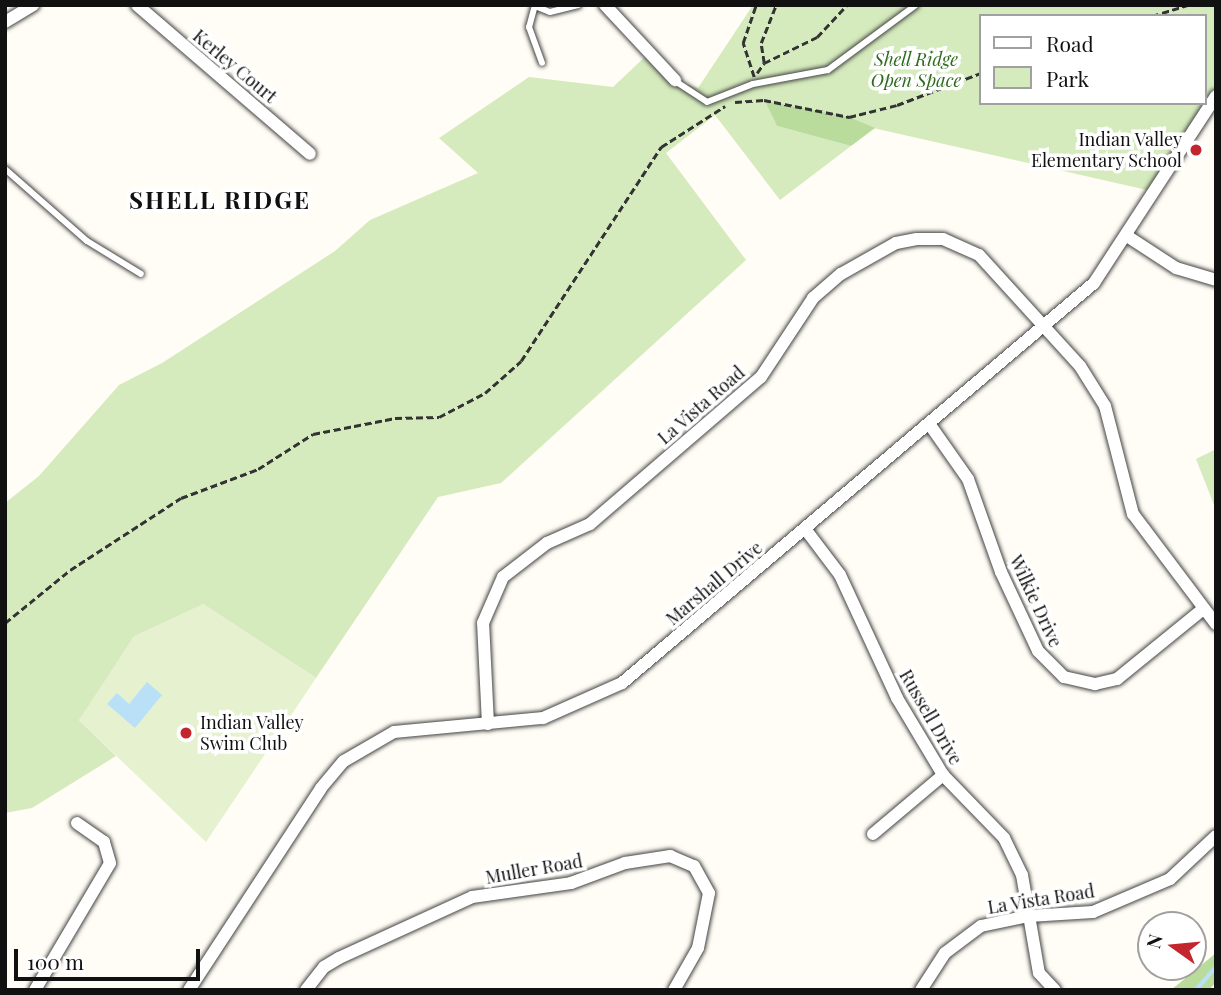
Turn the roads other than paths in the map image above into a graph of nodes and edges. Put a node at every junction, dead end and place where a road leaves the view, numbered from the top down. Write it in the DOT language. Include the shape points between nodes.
graph roads {
  1 [pos="33,5"];
  2 [pos="137,5"];
  3 [pos="579,5"];
  4 [pos="605,5"];
  5 [pos="916,5"];
  6 [pos="535,6"];
  7 [pos="5,22"];
  8 [pos="542,63"];
  9 [pos="675,80"];
  10 [pos="1216,96"];
  11 [pos="310,154"];
  12 [pos="5,169"];
  13 [pos="1127,236"];
  14 [pos="141,274"];
  15 [pos="1216,280"];
  16 [pos="1046,326"];
  17 [pos="930,425"];
  18 [pos="806,530"];
  19 [pos="1203,609"];
  20 [pos="1216,624"];
  21 [pos="488,724"];
  22 [pos="943,775"];
  23 [pos="77,822"];
  24 [pos="873,834"];
  25 [pos="1216,836"];
  26 [pos="1029,916"];
  27 [pos="36,990"];
  28 [pos="189,990"];
  29 [pos="306,990"];
  30 [pos="674,990"];
  31 [pos="920,990"];
  32 [pos="1055,990"];
  1 -- 7 [label="street"];
  2 -- 11 [label="street, Kerley Court"];
  3 -- 6 [label="lane" via="550,12"];
  4 -- 9 [label="street"];
  5 -- 9 [label="lane" via="828,70 754,81 707,102"];
  6 -- 8 [label="lane" via="529,27"];
  10 -- 13 [label="street, Marshall Drive"];
  12 -- 14 [label="lane" via="87,241"];
  13 -- 15 [label="street" via="1176,268"];
  13 -- 16 [label="street, Marshall Drive" via="1094,283"];
  16 -- 17 [label="street, Marshall Drive"];
  16 -- 19 [label="street, La Vista Road" via="1080,366 1105,406 1133,514"];
  16 -- 21 [label="street, La Vista Road" via="979,255 943,239 896,243 841,274 813,298 761,377 590,524 547,544 503,577 483,623"];
  17 -- 18 [label="street, Marshall Drive"];
  17 -- 19 [label="street, Wilkie Drive" via="968,480 1001,572 1038,651 1064,677 1095,684 1118,679"];
  18 -- 21 [label="street, Marshall Drive" via="622,683 543,718"];
  18 -- 22 [label="street, Russell Drive" via="840,575 897,698"];
  19 -- 20 [label="street, La Vista Road"];
  21 -- 28 [label="street, Marshall Drive" via="410,727 380,738 344,761 321,788"];
  22 -- 24 [label="street"];
  22 -- 26 [label="street, Russell Drive" via="1004,838 1022,874"];
  23 -- 27 [label="street" via="104,842 110,863"];
  25 -- 26 [label="street, La Vista Road" via="1170,879 1093,912"];
  26 -- 31 [label="street, La Vista Road" via="981,926 945,953"];
  26 -- 32 [label="street, Russell Drive" via="1039,973"];
  29 -- 30 [label="street, Muller Road" via="324,967 340,958 472,897 571,883 625,863 670,856 694,866 709,893 698,948"];
}
